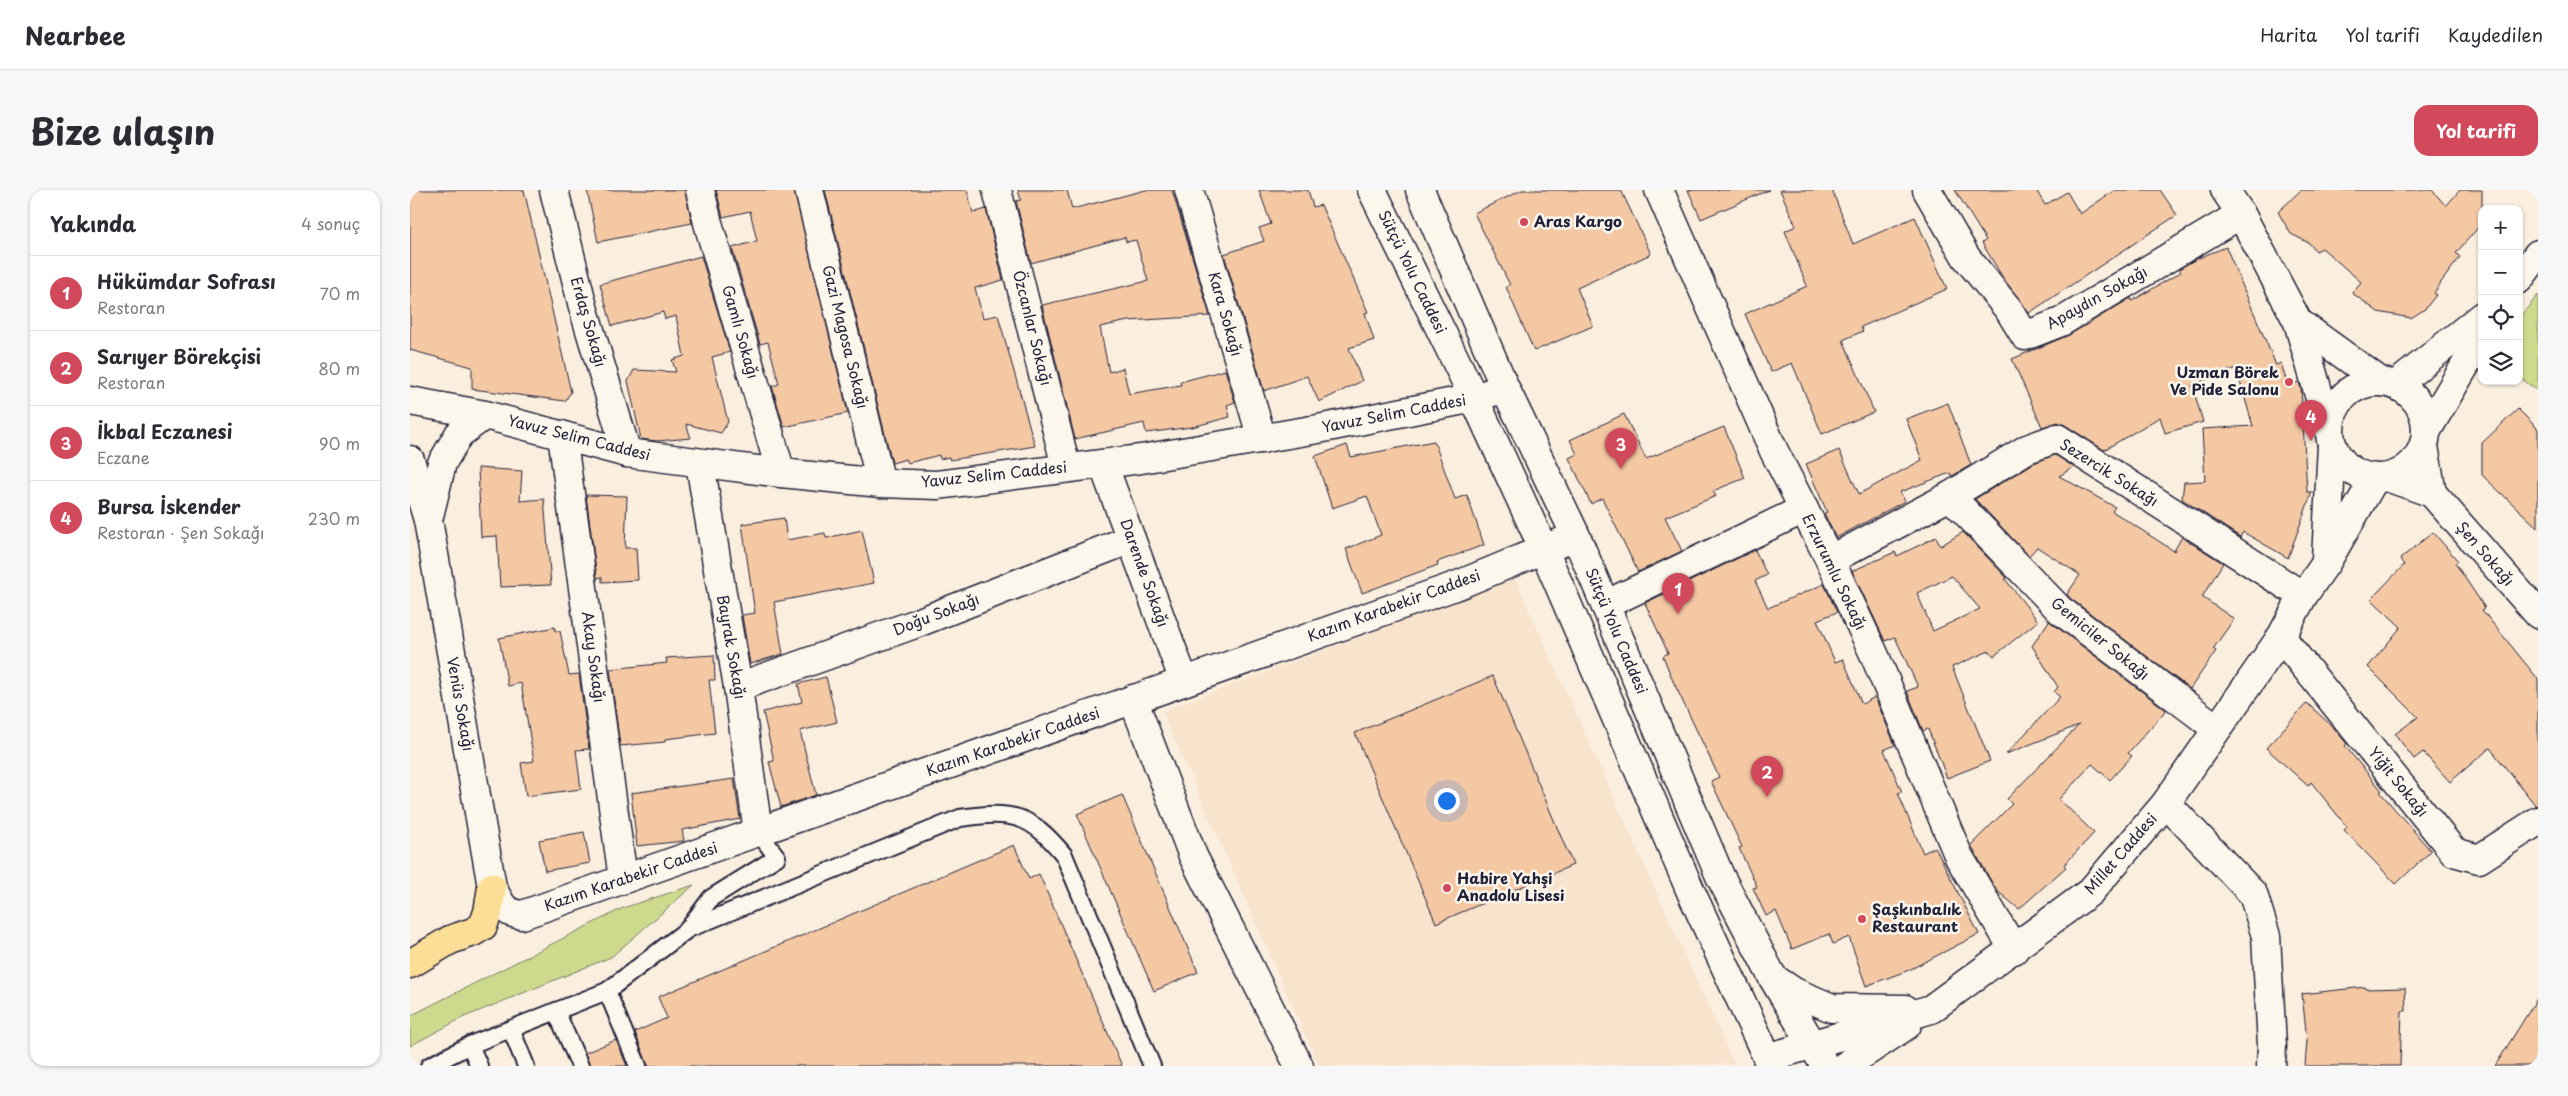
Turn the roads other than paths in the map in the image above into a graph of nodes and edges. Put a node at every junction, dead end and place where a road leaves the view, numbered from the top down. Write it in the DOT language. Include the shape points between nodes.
graph roads {
  1 [pos="554,190"];
  2 [pos="700,190"];
  3 [pos="809,190"];
  4 [pos="997,190"];
  5 [pos="1189,190"];
  6 [pos="1372,190"];
  7 [pos="1420,190"];
  8 [pos="1659,190"];
  9 [pos="1927,190"];
  10 [pos="2225,190"];
  11 [pos="2241,214"];
  12 [pos="2538,254"];
  13 [pos="2523,274"];
  14 [pos="2478,319"];
  15 [pos="2298,322"];
  16 [pos="2480,340"];
  17 [pos="2388,383"];
  18 [pos="1505,388"];
  19 [pos="1474,398"];
  20 [pos="410,401"];
  21 [pos="485,415"];
  22 [pos="562,435"];
  23 [pos="2330,437"];
  24 [pos="2426,438"];
  25 [pos="1262,439"];
  26 [pos="627,453"];
  27 [pos="410,460"];
  28 [pos="700,464"];
  29 [pos="1104,464"];
  30 [pos="1066,467"];
  31 [pos="781,473"];
  32 [pos="2383,478"];
  33 [pos="881,483"];
  34 [pos="2432,493"];
  35 [pos="1950,496"];
  36 [pos="1804,510"];
  37 [pos="428,520"];
  38 [pos="1576,536"];
  39 [pos="1131,539"];
  40 [pos="1544,550"];
  41 [pos="1830,560"];
  42 [pos="2326,563"];
  43 [pos="2302,596"];
  44 [pos="1605,605"];
  45 [pos="2538,614"];
  46 [pos="2281,637"];
  47 [pos="1184,681"];
  48 [pos="738,687"];
  49 [pos="1133,699"];
  50 [pos="2216,728"];
  51 [pos="2166,803"];
  52 [pos="2538,821"];
  53 [pos="758,832"];
  54 [pos="623,879"];
  55 [pos="492,887"];
  56 [pos="688,929"];
  57 [pos="2014,950"];
  58 [pos="410,964"];
  59 [pos="1773,978"];
  60 [pos="606,992"];
  61 [pos="1931,1009"];
  62 [pos="556,1011"];
  63 [pos="511,1029"];
  64 [pos="470,1045"];
  65 [pos="1819,1055"];
  66 [pos="1764,1063"];
  67 [pos="429,1066"];
  68 [pos="479,1066"];
  69 [pos="526,1066"];
  70 [pos="580,1066"];
  71 [pos="638,1066"];
  72 [pos="1152,1066"];
  73 [pos="1299,1066"];
  74 [pos="1845,1066"];
  75 [pos="2271,1066"];
  1 -- 26 [label="street, Erdaş Sokağı" via="583,306"];
  2 -- 31 [label="street, Gamlı Sokağı"];
  3 -- 33 [label="street, Gazi Magosa Sokağı"];
  4 -- 30 [label="street, Özcanlar Sokağı"];
  5 -- 25 [label="street, Kara Sokağı"];
  6 -- 19 [label="street, Sütçü Yolu Caddesi"];
  7 -- 18 [label="street, Sütçü Yolu Caddesi"];
  8 -- 36 [label="street, Erzurumlu Sokağı" via="1774,451"];
  9 -- 11 [label="street, Apaydın Sokağı" via="1966,257 2026,336 2061,322"];
  10 -- 11 [label="street"];
  11 -- 15 [label="street"];
  12 -- 13 [label="street"];
  14 -- 17 [label="street"];
  15 -- 17 [label="street"];
  15 -- 23 [label="street"];
  16 -- 24 [label="street"];
  17 -- 23 [label="street" via="2366,384 2339,400 2332,414"];
  17 -- 24 [label="street" via="2408,392 2418,402 2425,415"];
  18 -- 19 [label="street, Yavuz Selim Caddesi"];
  18 -- 38 [label="street, Sütçü Yolu Caddesi"];
  19 -- 25 [label="street, Yavuz Selim Caddesi"];
  19 -- 40 [label="street, Sütçü Yolu Caddesi"];
  20 -- 21 [label="street, Yavuz Selim Caddesi"];
  21 -- 22 [label="street, Yavuz Selim Caddesi"];
  21 -- 37 [label="street" via="459,434 442,463"];
  22 -- 26 [label="street, Yavuz Selim Caddesi"];
  22 -- 54 [label="street, Akay Sokağı"];
  23 -- 32 [label="street" via="2338,458 2348,469 2361,476"];
  23 -- 42 [label="street"];
  24 -- 32 [label="street" via="2411,465"];
  24 -- 34 [label="street"];
  25 -- 29 [label="street, Yavuz Selim Caddesi"];
  26 -- 28 [label="street, Yavuz Selim Caddesi"];
  27 -- 37 [label="street"];
  28 -- 31 [label="street, Yavuz Selim Caddesi"];
  28 -- 48 [label="street, Bayrak Sokağı"];
  29 -- 30 [label="street, Yavuz Selim Caddesi"];
  29 -- 39 [label="street, Darende Sokağı"];
  30 -- 33 [label="street, Yavuz Selim Caddesi" via="936,484"];
  31 -- 33 [label="street, Yavuz Selim Caddesi"];
  32 -- 34 [label="street, Şen Sokağı"];
  32 -- 42 [label="street, Millet Caddesi"];
  34 -- 45 [label="street, Şen Sokağı"];
  35 -- 41 [label="street, Sezercik Sokağı"];
  35 -- 43 [label="street, Sezercik Sokağı" via="2027,449 2057,438"];
  35 -- 50 [label="street, Gemiciler Sokağı" via="2060,610"];
  36 -- 41 [label="street, Erzurumlu Sokağı"];
  36 -- 44 [label="street"];
  37 -- 55 [label="street, Venüs Sokağı"];
  38 -- 40 [label="street, Kazım Karabekir Caddesi"];
  38 -- 44 [label="street, Sütçü Yolu Caddesi"];
  39 -- 47 [label="street, Darende Sokağı"];
  39 -- 48 [label="street, Doğu Sokağı" via="912,625"];
  40 -- 47 [label="street, Kazım Karabekir Caddesi" via="1458,584"];
  40 -- 66 [label="street, Sütçü Yolu Caddesi"];
  41 -- 57 [label="street, Erzurumlu Sokağı" via="1874,654 1959,857"];
  42 -- 43 [label="street, Millet Caddesi"];
  43 -- 46 [label="street, Millet Caddesi"];
  44 -- 59 [label="street, Sütçü Yolu Caddesi" via="1720,876"];
  46 -- 50 [label="street, Millet Caddesi"];
  46 -- 52 [label="street, Yiğit Sokağı" via="2454,852 2479,859"];
  47 -- 49 [label="street, Kazım Karabekir Caddesi"];
  48 -- 53 [label="street, Bayrak Sokağı"];
  49 -- 53 [label="street, Kazım Karabekir Caddesi"];
  49 -- 73 [label="street" via="1193,856"];
  50 -- 51 [label="street, Millet Caddesi"];
  51 -- 57 [label="street, Millet Caddesi" via="2090,892"];
  51 -- 75 [label="street" via="2253,894 2266,936"];
  53 -- 54 [label="street, Kazım Karabekir Caddesi"];
  53 -- 56 [label="lane" via="777,857 711,898"];
  54 -- 55 [label="street, Kazım Karabekir Caddesi" via="522,915 511,914 502,908"];
  55 -- 58 [label="highway" via="483,926 450,940"];
  56 -- 60 [label="lane"];
  56 -- 72 [label="lane" via="960,818 992,813 1026,820 1049,837 1064,854"];
  57 -- 61 [label="street, Millet Caddesi"];
  59 -- 61 [label="street" via="1794,992 1832,1008"];
  59 -- 65 [label="street, Sütçü Yolu Caddesi"];
  60 -- 62 [label="lane"];
  60 -- 71 [label="lane"];
  61 -- 65 [label="street, Millet Caddesi"];
  61 -- 74 [label="street"];
  62 -- 63 [label="lane"];
  62 -- 70 [label="lane"];
  63 -- 64 [label="lane"];
  63 -- 69 [label="lane"];
  64 -- 67 [label="lane"];
  64 -- 68 [label="lane"];
  65 -- 66 [label="street, Millet Caddesi"];
}
